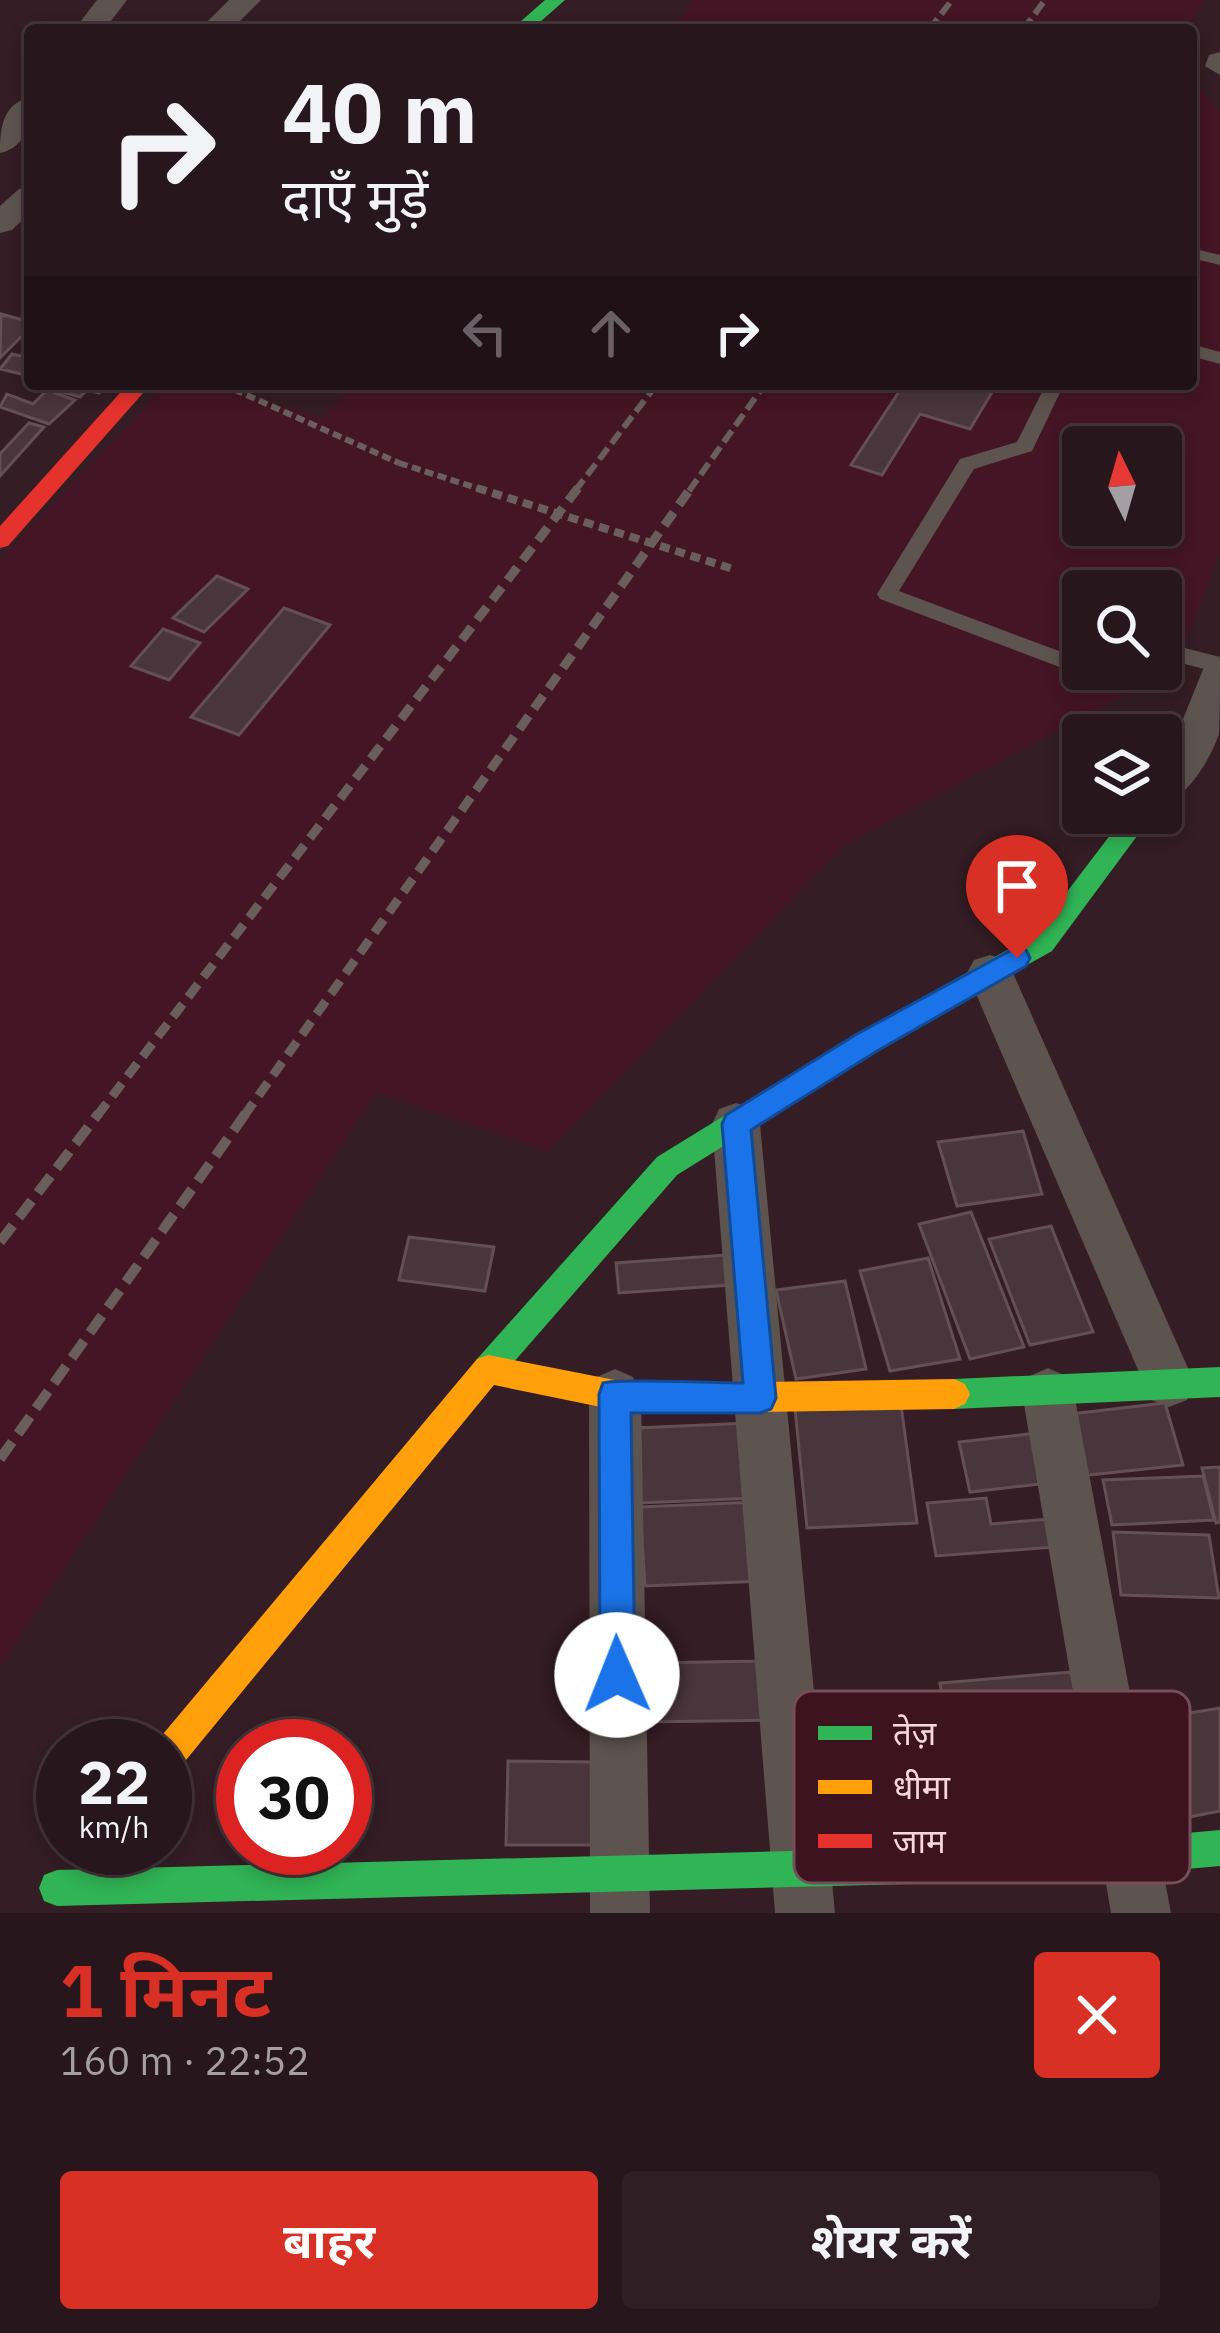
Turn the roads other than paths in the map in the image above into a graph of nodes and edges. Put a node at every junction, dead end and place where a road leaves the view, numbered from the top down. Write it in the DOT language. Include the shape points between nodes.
graph roads {
  1 [pos="112,0"];
  2 [pos="246,0"];
  3 [pos="556,0"];
  4 [pos="93,24"];
  5 [pos="220,24"];
  6 [pos="527,24"];
  7 [pos="24,114"];
  8 [pos="0,144"];
  9 [pos="24,201"];
  10 [pos="0,223"];
  11 [pos="135,390"];
  12 [pos="1052,390"];
  13 [pos="0,540"];
  14 [pos="1182,656"];
  15 [pos="1062,659"];
  16 [pos="1220,668"];
  17 [pos="1182,765"];
  18 [pos="1125,834"];
  19 [pos="990,973"];
  20 [pos="736,1124"];
  21 [pos="488,1369"];
  22 [pos="1220,1382"];
  23 [pos="1169,1383"];
  24 [pos="1048,1393"];
  25 [pos="615,1394"];
  26 [pos="760,1398"];
  27 [pos="1101,1691"];
  28 [pos="192,1726"];
  29 [pos="794,1789"];
  30 [pos="1220,1848"];
  31 [pos="1190,1861"];
  32 [pos="61,1883"];
  33 [pos="1136,1884"];
  34 [pos="803,1892"];
  35 [pos="620,1894"];
  1 -- 4 [label="street"];
  2 -- 5 [label="street"];
  3 -- 6 [label="street"];
  7 -- 8 [label="street"];
  9 -- 10 [label="street"];
  11 -- 13 [label="street"];
  12 -- 15 [label="lane" via="1025,446 967,464 887,594"];
  14 -- 16 [label="lane"];
  16 -- 17 [label="street"];
  18 -- 19 [label="street" via="1043,944"];
  19 -- 20 [label="street"];
  19 -- 23 [label="street"];
  20 -- 21 [label="street" via="668,1166"];
  20 -- 26 [label="street"];
  21 -- 25 [label="street"];
  21 -- 28 [label="street"];
  22 -- 23 [label="street"];
  23 -- 24 [label="street"];
  24 -- 26 [label="street"];
  24 -- 27 [label="street"];
  25 -- 26 [label="street"];
  25 -- 35 [label="street"];
  26 -- 29 [label="street"];
  30 -- 31 [label="street"];
  32 -- 35 [label="street"];
  33 -- 34 [label="street"];
  34 -- 35 [label="street"];
}
